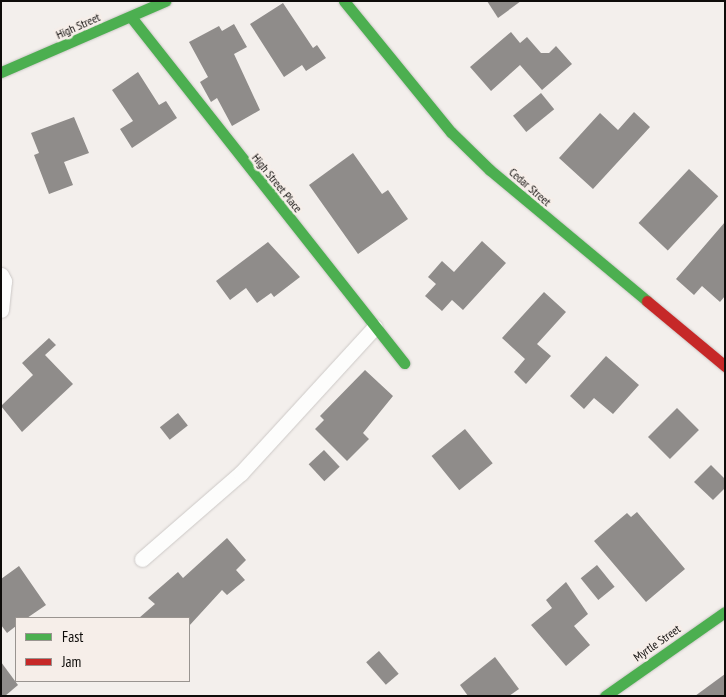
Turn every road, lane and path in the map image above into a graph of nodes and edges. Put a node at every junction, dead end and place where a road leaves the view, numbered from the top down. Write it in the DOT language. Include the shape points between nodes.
graph roads {
  1 [pos="164,1"];
  2 [pos="344,1"];
  3 [pos="131,17"];
  4 [pos="1,72"];
  5 [pos="1,275"];
  6 [pos="1,310"];
  7 [pos="375,327"];
  8 [pos="404,363"];
  9 [pos="725,366"];
  10 [pos="142,559"];
  11 [pos="725,612"];
  12 [pos="605,696"];
  1 -- 3 [label="street, High Street"];
  2 -- 9 [label="street, Cedar Street" via="451,132 490,170"];
  3 -- 4 [label="street, High Street"];
  3 -- 7 [label="street, High Street Place"];
  5 -- 6 [label="lane" via="4,281"];
  7 -- 8 [label="street, High Street Place"];
  7 -- 10 [label="lane" via="241,473"];
  11 -- 12 [label="street, Myrtle Street"];
}
